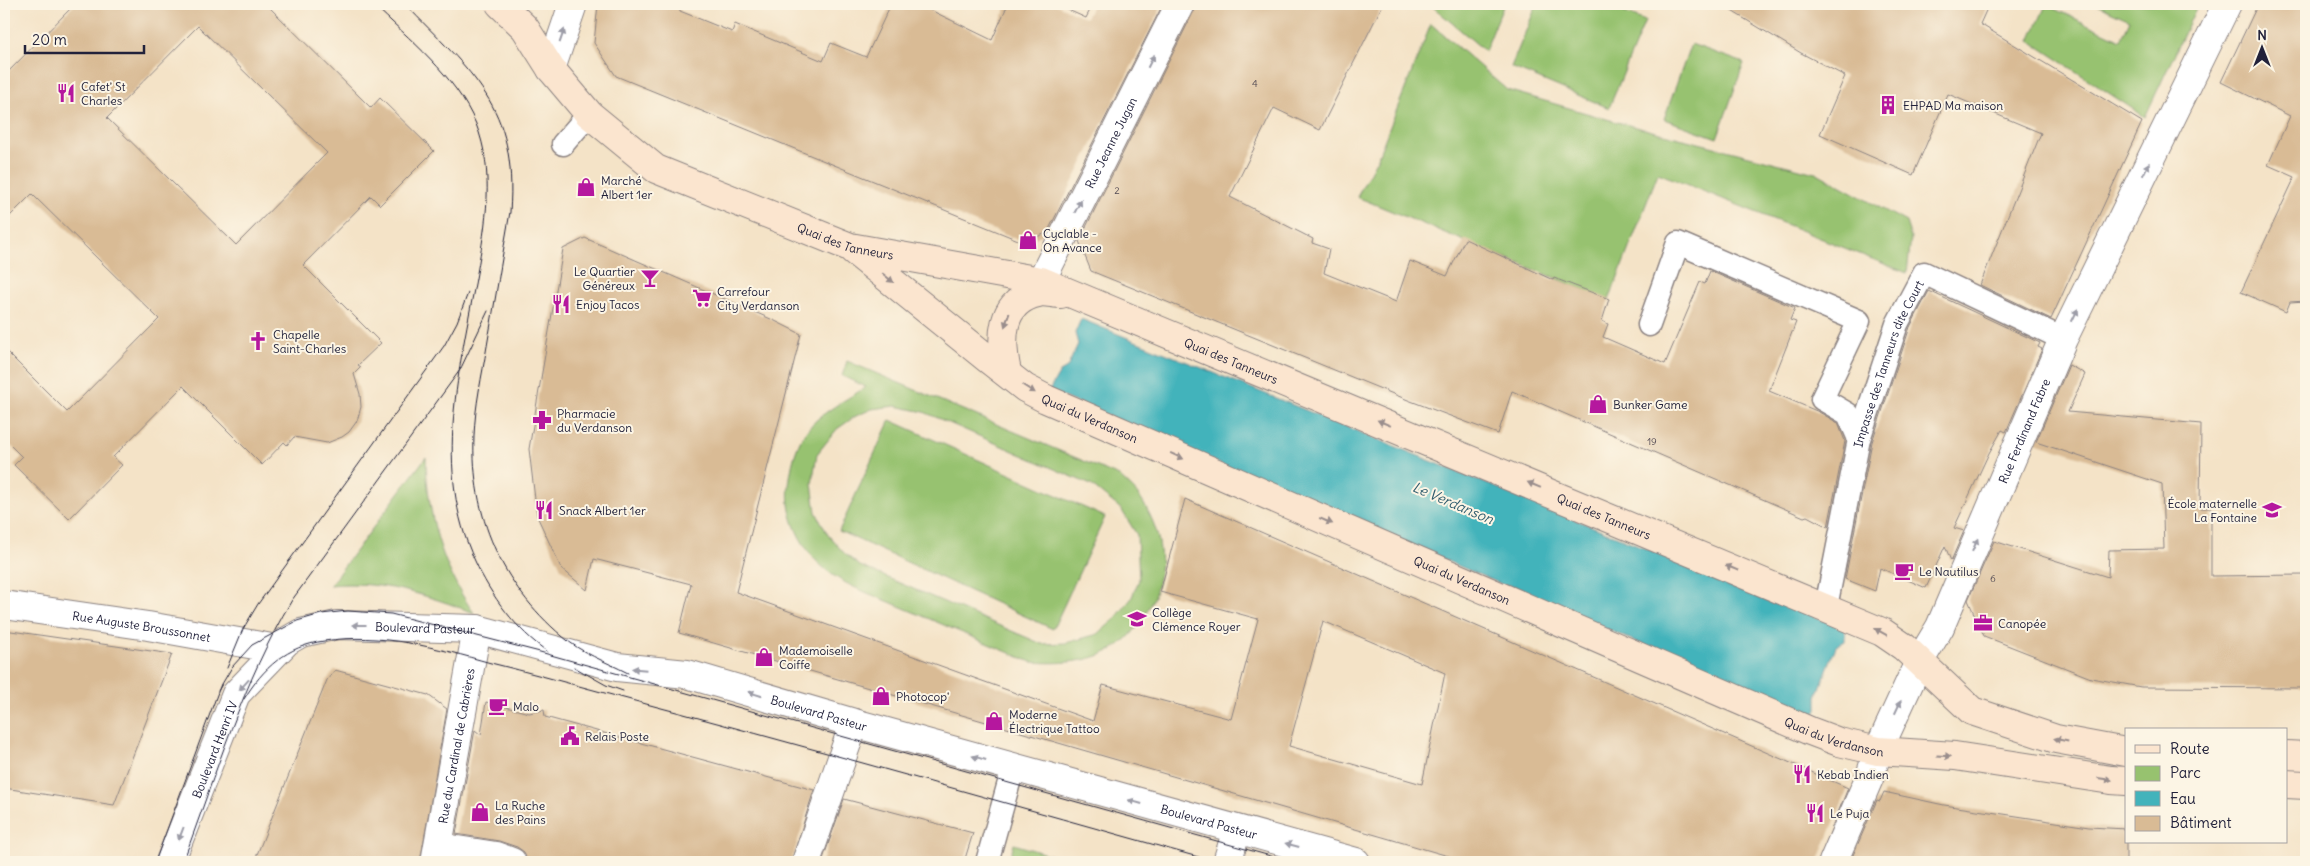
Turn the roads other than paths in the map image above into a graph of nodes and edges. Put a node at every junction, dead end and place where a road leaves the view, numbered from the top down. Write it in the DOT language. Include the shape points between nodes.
graph roads {
  1 [pos="500,4"];
  2 [pos="572,4"];
  3 [pos="1180,4"];
  4 [pos="2227,4"];
  5 [pos="551,69"];
  6 [pos="589,114"];
  7 [pos="563,144"];
  8 [pos="850,247"];
  9 [pos="1041,281"];
  10 [pos="1077,296"];
  11 [pos="1649,326"];
  12 [pos="2063,339"];
  13 [pos="1007,372"];
  14 [pos="1859,439"];
  15 [pos="4,606"];
  16 [pos="1826,607"];
  17 [pos="477,629"];
  18 [pos="277,649"];
  19 [pos="1919,662"];
  20 [pos="854,723"];
  21 [pos="1878,751"];
  22 [pos="2125,752"];
  23 [pos="2288,755"];
  24 [pos="2306,756"];
  25 [pos="1013,768"];
  26 [pos="2125,781"];
  27 [pos="2288,784"];
  28 [pos="2306,785"];
  29 [pos="1237,830"];
  30 [pos="436,855"];
  31 [pos="170,862"];
  32 [pos="512,862"];
  33 [pos="806,862"];
  34 [pos="987,862"];
  35 [pos="1227,862"];
  36 [pos="1356,862"];
  37 [pos="1832,862"];
  1 -- 5 [label="main road, Quai des Tanneurs" via="525,28"];
  5 -- 2 [label="street, one-way"];
  9 -- 3 [label="street, Rue Jeanne Jugan, one-way"];
  12 -- 4 [label="street, Rue Ferdinand Fabre, one-way"];
  5 -- 6 [label="main road, Quai des Tanneurs"];
  6 -- 7 [label="lane"];
  6 -- 8 [label="main road, Quai des Tanneurs" via="656,169"];
  8 -- 9 [label="main road, Quai des Tanneurs"];
  8 -- 13 [label="main road, Quai du Verdanson, one-way"];
  9 -- 10 [label="main road, Quai des Tanneurs"];
  10 -- 13 [label="main road, one-way" via="1038,292 1014,304 1005,321 1003,337"];
  16 -- 10 [label="main road, Quai des Tanneurs, one-way"];
  11 -- 14 [label="lane" via="1678,243 1859,321 1822,399 1848,414"];
  12 -- 14 [label="lane, Impasse des Tanneurs dite Court" via="1924,272 1897,324"];
  19 -- 12 [label="street, Rue Ferdinand Fabre, one-way" via="1940,627"];
  13 -- 21 [label="main road, Quai du Verdanson, one-way" via="1025,388 1046,399 1810,731"];
  14 -- 16 [label="lane, Impasse des Tanneurs dite Court"];
  15 -- 18 [label="street, Rue Auguste Broussonnet" via="148,626"];
  19 -- 16 [label="main road, Quai des Tanneurs, one-way" via="1882,632"];
  17 -- 18 [label="street, Boulevard Pasteur, one-way" via="337,625 302,633"];
  20 -- 17 [label="street, Boulevard Pasteur, one-way" via="687,674 616,667"];
  17 -- 30 [label="street, Rue du Cardinal de Cabrières"];
  18 -- 31 [label="street, Boulevard Henri IV, one-way" via="236,694"];
  21 -- 19 [label="street, Rue Ferdinand Fabre, one-way"];
  22 -- 19 [label="main road, one-way" via="2056,739 1972,712"];
  25 -- 20 [label="street, Boulevard Pasteur, one-way"];
  20 -- 33 [label="street"];
  21 -- 26 [label="main road, Quai du Verdanson, one-way" via="1955,756"];
  21 -- 37 [label="street, Rue Ferdinand Fabre"];
  23 -- 24 [label="main road"];
  29 -- 25 [label="street, Boulevard Pasteur, one-way"];
  25 -- 34 [label="lane"];
  27 -- 28 [label="main road"];
  29 -- 35 [label="street"];
  36 -- 29 [label="street, Boulevard Pasteur, one-way"];
  30 -- 32 [label="street" via="496,856"];
}
